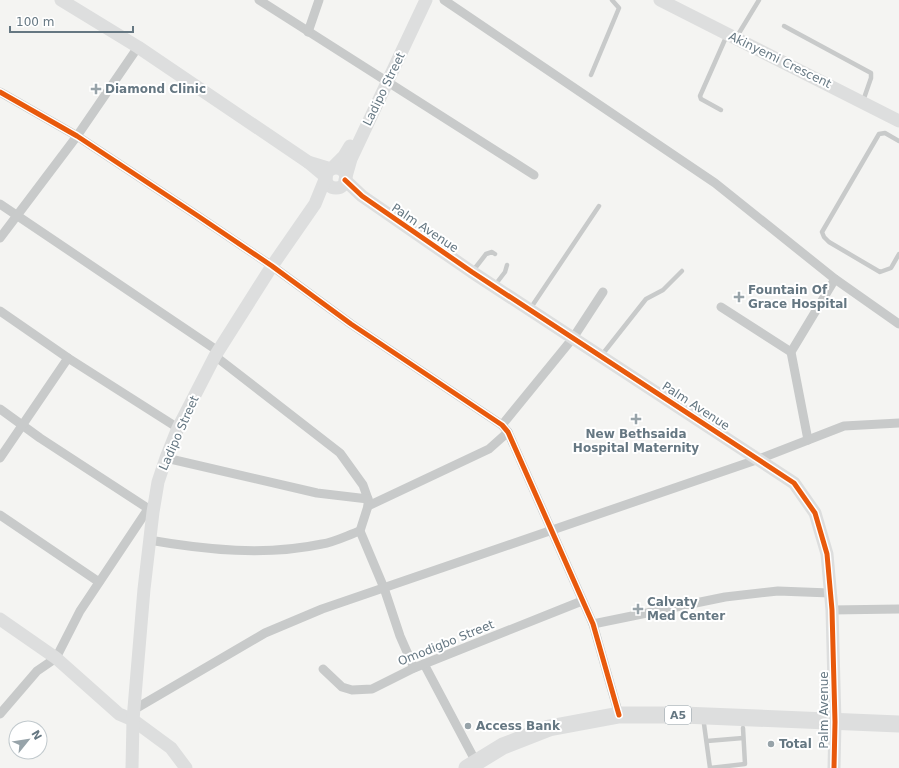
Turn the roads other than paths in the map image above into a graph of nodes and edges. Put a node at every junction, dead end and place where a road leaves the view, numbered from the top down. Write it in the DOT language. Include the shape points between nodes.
graph roads {
  1 [pos="61,0"];
  2 [pos="259,0"];
  3 [pos="319,0"];
  4 [pos="421,0"];
  5 [pos="426,0"];
  6 [pos="444,0"];
  7 [pos="612,0"];
  8 [pos="660,0"];
  9 [pos="759,0"];
  10 [pos="784,26"];
  11 [pos="308,32"];
  12 [pos="732,36"];
  13 [pos="138,47"];
  14 [pos="590,75"];
  15 [pos="386,82"];
  16 [pos="0,92"];
  17 [pos="863,101"];
  18 [pos="721,110"];
  19 [pos="899,121"];
  20 [pos="77,136"];
  21 [pos="899,141"];
  22 [pos="329,173"];
  23 [pos="534,175"];
  24 [pos="343,183"];
  25 [pos="0,204"];
  26 [pos="315,204"];
  27 [pos="599,206"];
  28 [pos="16,215"];
  29 [pos="0,238"];
  30 [pos="495,254"];
  31 [pos="899,254"];
  32 [pos="507,265"];
  33 [pos="272,266"];
  34 [pos="682,271"];
  35 [pos="472,272"];
  36 [pos="835,279"];
  37 [pos="494,286"];
  38 [pos="603,292"];
  39 [pos="721,307"];
  40 [pos="530,310"];
  41 [pos="0,311"];
  42 [pos="899,324"];
  43 [pos="573,338"];
  44 [pos="790,352"];
  45 [pos="217,353"];
  46 [pos="601,356"];
  47 [pos="68,358"];
  48 [pos="0,409"];
  49 [pos="899,423"];
  50 [pos="22,425"];
  51 [pos="178,428"];
  52 [pos="505,429"];
  53 [pos="808,440"];
  54 [pos="0,458"];
  55 [pos="166,458"];
  56 [pos="759,459"];
  57 [pos="368,502"];
  58 [pos="150,510"];
  59 [pos="0,514"];
  60 [pos="551,530"];
  61 [pos="360,531"];
  62 [pos="149,540"];
  63 [pos="99,582"];
  64 [pos="384,588"];
  65 [pos="830,594"];
  66 [pos="582,601"];
  67 [pos="899,609"];
  68 [pos="832,610"];
  69 [pos="0,619"];
  70 [pos="593,624"];
  71 [pos="56,658"];
  72 [pos="424,664"];
  73 [pos="414,668"];
  74 [pos="323,670"];
  75 [pos="0,714"];
  76 [pos="134,714"];
  77 [pos="619,715"];
  78 [pos="704,724"];
  79 [pos="899,724"];
  80 [pos="835,727"];
  81 [pos="743,733"];
  82 [pos="899,735"];
  83 [pos="706,741"];
  84 [pos="476,766"];
  85 [pos="132,768"];
  86 [pos="186,768"];
  87 [pos="834,768"];
  1 -- 13 [label="street"];
  2 -- 11 [label="street"];
  3 -- 11 [label="street"];
  4 -- 15 [label="street, Ladipo Street"];
  5 -- 15 [label="street, Ladipo Street"];
  6 -- 36 [label="street" via="716,183"];
  7 -- 14 [label="lane" via="620,8"];
  8 -- 12 [label="street, Akinyemi Crescent"];
  9 -- 12 [label="lane"];
  10 -- 17 [label="lane" via="871,73 872,78"];
  11 -- 15 [label="street"];
  12 -- 17 [label="street, Akinyemi Crescent"];
  12 -- 18 [label="lane" via="700,96"];
  13 -- 20 [label="street"];
  13 -- 22 [label="street" via="308,162"];
  15 -- 22 [label="street, Ladipo Street" via="344,156"];
  15 -- 23 [label="street"];
  15 -- 24 [label="street, Ladipo Street" via="351,159"];
  16 -- 20 [label="street"];
  17 -- 19 [label="street, Akinyemi Crescent"];
  20 -- 28 [label="street"];
  20 -- 33 [label="street"];
  21 -- 31 [label="lane" via="885,133 880,134 822,232 829,242 880,272 891,268"];
  22 -- 24 [label="street, Palm Avenue" via="340,170 344,174"];
  22 -- 26 [label="street, Ladipo Street"];
  24 -- 26 [label="street, Ladipo Street"];
  24 -- 35 [label="street, Palm Avenue"];
  25 -- 28 [label="street"];
  26 -- 33 [label="street, Ladipo Street"];
  27 -- 40 [label="lane"];
  28 -- 29 [label="street"];
  28 -- 45 [label="street"];
  30 -- 35 [label="lane" via="486,254"];
  32 -- 37 [label="lane"];
  33 -- 45 [label="street, Ladipo Street"];
  33 -- 52 [label="street" via="351,324"];
  34 -- 46 [label="lane" via="663,290 646,299"];
  35 -- 37 [label="street, Palm Avenue"];
  36 -- 42 [label="street"];
  36 -- 44 [label="street"];
  37 -- 40 [label="street, Palm Avenue"];
  38 -- 43 [label="street"];
  39 -- 44 [label="street"];
  40 -- 43 [label="street, Palm Avenue"];
  41 -- 47 [label="street"];
  43 -- 46 [label="street, Palm Avenue"];
  43 -- 52 [label="street"];
  44 -- 53 [label="street"];
  45 -- 51 [label="street, Ladipo Street"];
  45 -- 57 [label="street" via="340,454 363,485"];
  46 -- 56 [label="street, Palm Avenue"];
  47 -- 50 [label="street"];
  47 -- 51 [label="street"];
  48 -- 50 [label="street"];
  49 -- 53 [label="street" via="844,426"];
  50 -- 54 [label="street"];
  50 -- 58 [label="street"];
  51 -- 55 [label="street, Ladipo Street"];
  52 -- 57 [label="street" via="489,449"];
  52 -- 60 [label="street"];
  53 -- 56 [label="street"];
  55 -- 57 [label="street" via="317,493"];
  55 -- 58 [label="street, Ladipo Street"];
  56 -- 60 [label="street"];
  56 -- 65 [label="street, Palm Avenue" via="794,483 815,513 827,554"];
  57 -- 61 [label="street"];
  58 -- 62 [label="street, Ladipo Street"];
  58 -- 63 [label="street"];
  59 -- 63 [label="street"];
  60 -- 64 [label="street"];
  60 -- 66 [label="street"];
  61 -- 62 [label="street" via="323,544 252,552"];
  61 -- 64 [label="street"];
  62 -- 76 [label="street, Ladipo Street" via="139,631"];
  63 -- 71 [label="street"];
  64 -- 73 [label="street"];
  64 -- 76 [label="street" via="322,609 265,633"];
  65 -- 68 [label="street, Palm Avenue"];
  65 -- 70 [label="street" via="778,591 725,597"];
  66 -- 70 [label="street"];
  66 -- 72 [label="street, Omodigbo Street"];
  67 -- 68 [label="street"];
  68 -- 80 [label="street, Palm Avenue"];
  69 -- 71 [label="street"];
  70 -- 77 [label="street"];
  71 -- 75 [label="street" via="37,671"];
  71 -- 76 [label="street" via="119,714"];
  72 -- 73 [label="street, Omodigbo Street"];
  72 -- 84 [label="street"];
  73 -- 74 [label="street, Omodigbo Street" via="372,689 352,690 342,686"];
  76 -- 85 [label="street, Ladipo Street"];
  76 -- 86 [label="street" via="171,748"];
  77 -- 80 [label="highway, A5" via="683,715"];
  77 -- 84 [label="highway, A5" via="549,728 503,746"];
  78 -- 81 [label="highway, A5"];
  78 -- 83 [label="lane"];
  78 -- 84 [label="highway, A5" via="639,724 577,732 536,742"];
  79 -- 80 [label="highway, A5"];
  80 -- 81 [label="highway, A5"];
  80 -- 82 [label="highway, A5"];
  80 -- 87 [label="street, Palm Avenue"];
  81 -- 83 [label="lane"];
  81 -- 83 [label="lane" via="745,764 710,768"];
}
